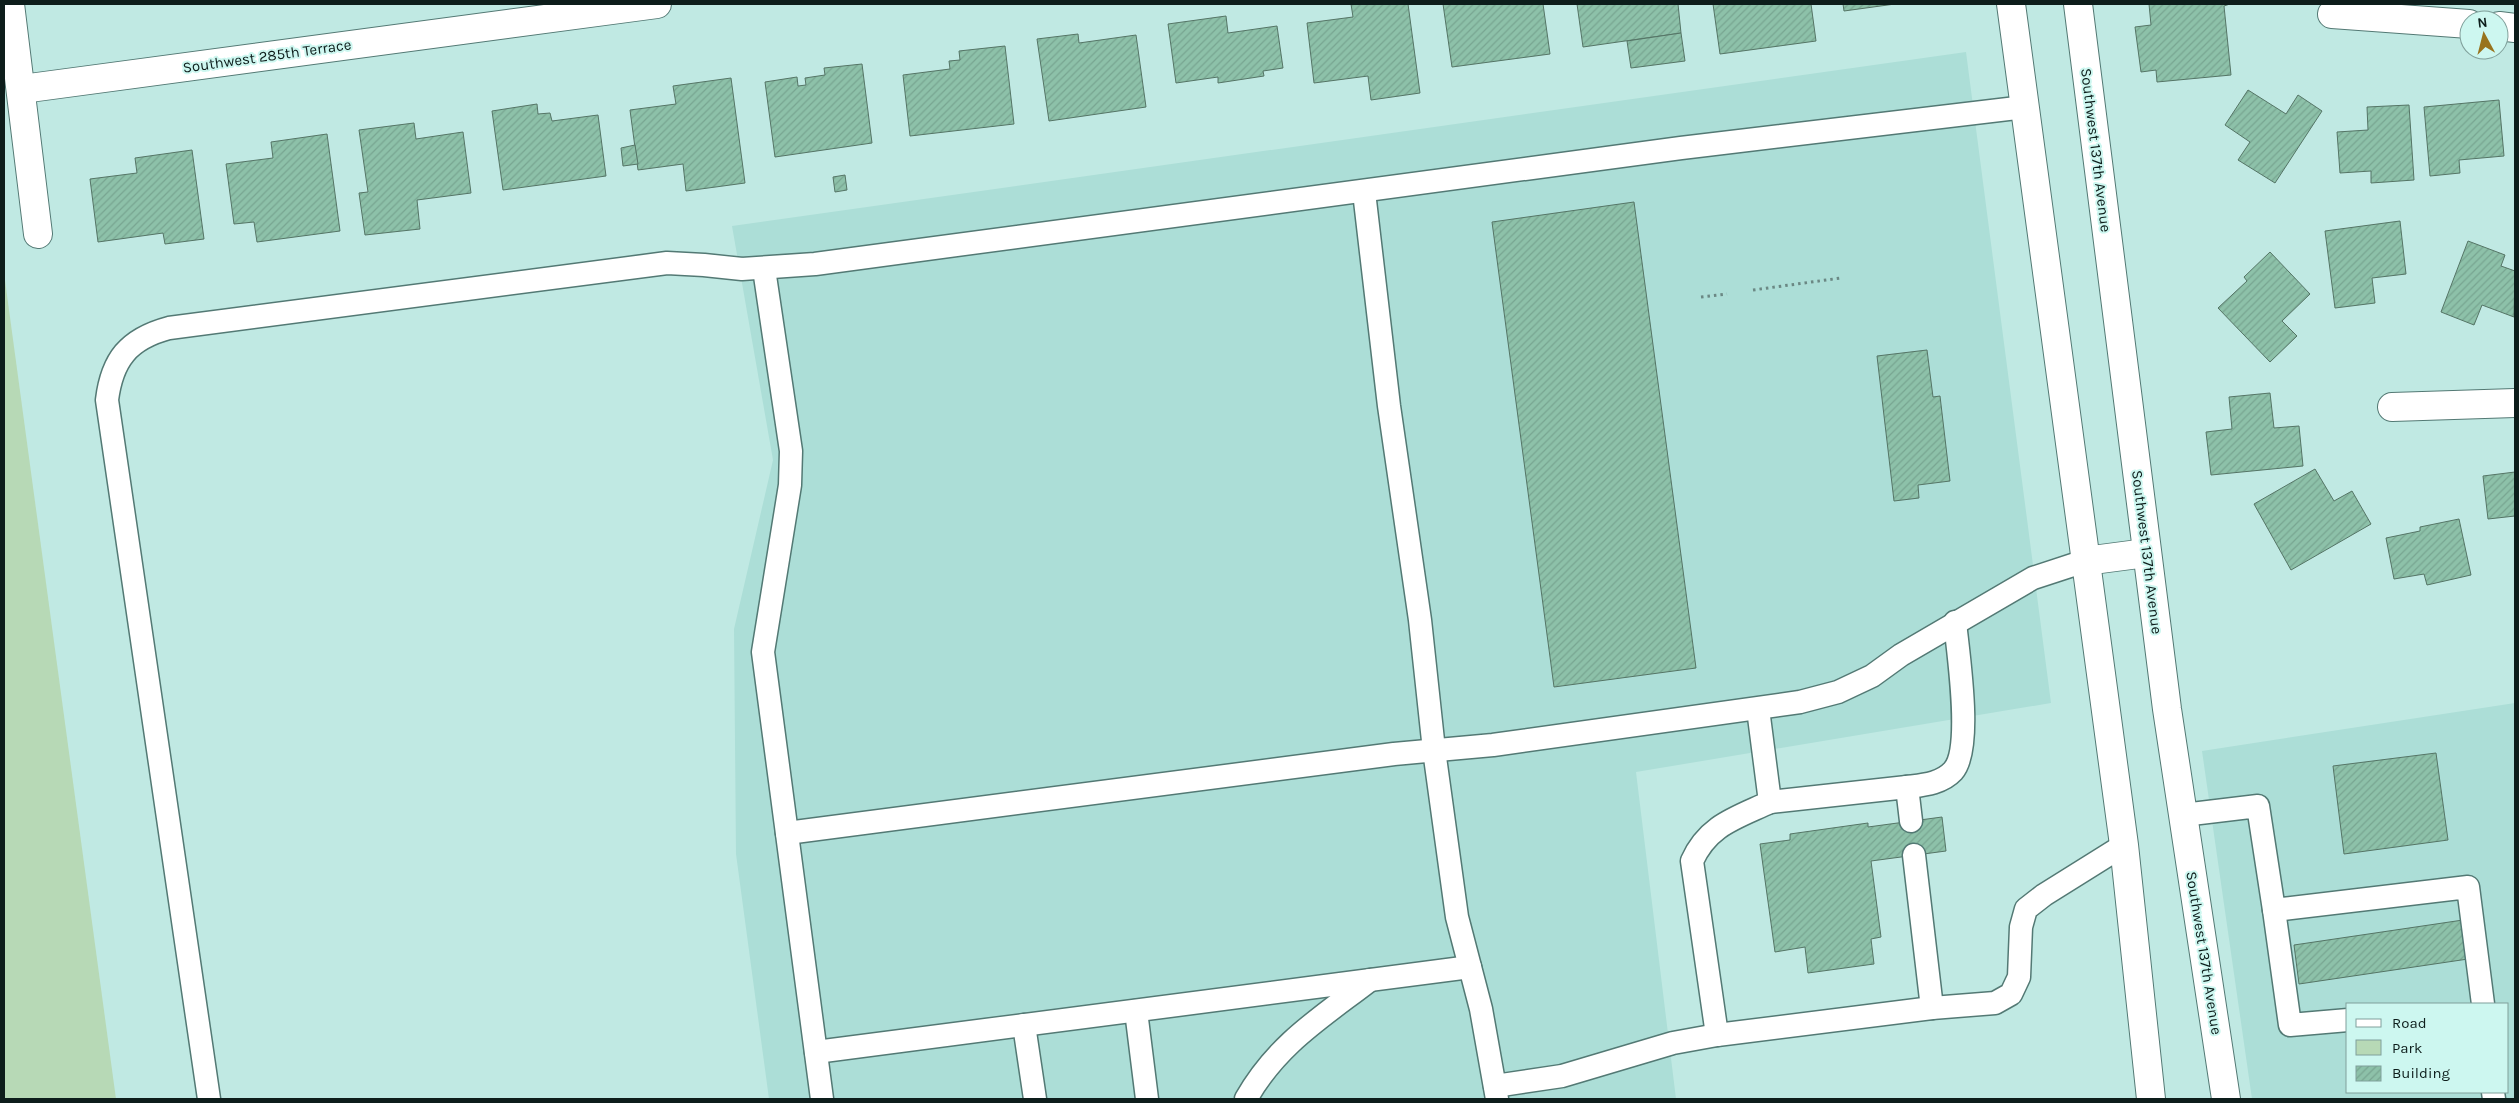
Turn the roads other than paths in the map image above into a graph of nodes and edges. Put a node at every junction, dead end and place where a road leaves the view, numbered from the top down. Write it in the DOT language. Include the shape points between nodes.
graph roads {
  1 [pos="10,4"];
  2 [pos="657,4"];
  3 [pos="2011,4"];
  4 [pos="2078,4"];
  5 [pos="2332,14"];
  6 [pos="2459,23"];
  7 [pos="22,89"];
  8 [pos="2025,107"];
  9 [pos="1364,192"];
  10 [pos="38,234"];
  11 [pos="764,269"];
  12 [pos="2515,403"];
  13 [pos="2392,407"];
  14 [pos="2146,553"];
  15 [pos="2085,561"];
  16 [pos="1955,622"];
  17 [pos="1758,709"];
  18 [pos="1434,750"];
  19 [pos="1906,788"];
  20 [pos="1770,802"];
  21 [pos="2183,816"];
  22 [pos="1911,821"];
  23 [pos="787,833"];
  24 [pos="2124,845"];
  25 [pos="1914,855"];
  26 [pos="2274,910"];
  27 [pos="1470,967"];
  28 [pos="1370,980"];
  29 [pos="2483,1003"];
  30 [pos="1932,1008"];
  31 [pos="1136,1011"];
  32 [pos="2346,1020"];
  33 [pos="1024,1025"];
  34 [pos="1717,1035"];
  35 [pos="816,1052"];
  36 [pos="1496,1093"];
  37 [pos="209,1099"];
  38 [pos="822,1099"];
  39 [pos="1035,1099"];
  40 [pos="1147,1099"];
  41 [pos="1246,1099"];
  42 [pos="2151,1099"];
  43 [pos="2226,1099"];
  1 -- 7 [label="main road"];
  2 -- 7 [label="main road, Southwest 285th Terrace"];
  3 -- 8 [label="main road"];
  4 -- 14 [label="main road, Southwest 137th Avenue"];
  5 -- 6 [label="main road"];
  7 -- 10 [label="main road"];
  8 -- 9 [label="lane" via="1681,148"];
  8 -- 15 [label="main road"];
  9 -- 11 [label="lane"];
  9 -- 18 [label="lane"];
  11 -- 23 [label="lane" via="791,451 790,485 763,652"];
  11 -- 37 [label="lane" via="667,264 169,328 150,333 120,358 110,379 108,400"];
  12 -- 13 [label="main road"];
  14 -- 15 [label="main road"];
  14 -- 21 [label="main road, Southwest 137th Avenue"];
  15 -- 16 [label="lane" via="2033,578"];
  15 -- 24 [label="main road"];
  16 -- 17 [label="lane" via="1872,676 1838,692"];
  16 -- 19 [label="lane" via="1962,690 1961,754 1953,771 1937,782"];
  17 -- 18 [label="lane"];
  17 -- 20 [label="lane"];
  18 -- 23 [label="lane"];
  18 -- 27 [label="lane" via="1457,917"];
  19 -- 20 [label="lane"];
  19 -- 22 [label="lane"];
  20 -- 34 [label="lane" via="1716,827 1700,844 1692,861"];
  21 -- 26 [label="lane" via="2258,806"];
  21 -- 43 [label="main road, Southwest 137th Avenue"];
  23 -- 35 [label="lane"];
  24 -- 30 [label="lane" via="2044,894 2026,909 2021,927 2019,977 2011,994 1995,1003"];
  24 -- 42 [label="main road"];
  25 -- 30 [label="lane"];
  26 -- 29 [label="lane" via="2468,887"];
  26 -- 32 [label="lane" via="2290,1026"];
  27 -- 28 [label="lane"];
  27 -- 36 [label="lane"];
  28 -- 31 [label="lane"];
  28 -- 41 [label="lane" via="1295,1036 1264,1070"];
  30 -- 34 [label="lane"];
  31 -- 33 [label="lane"];
  31 -- 40 [label="lane"];
  33 -- 35 [label="lane"];
  33 -- 39 [label="lane"];
  34 -- 36 [label="lane" via="1673,1043"];
  35 -- 38 [label="lane"];
}
